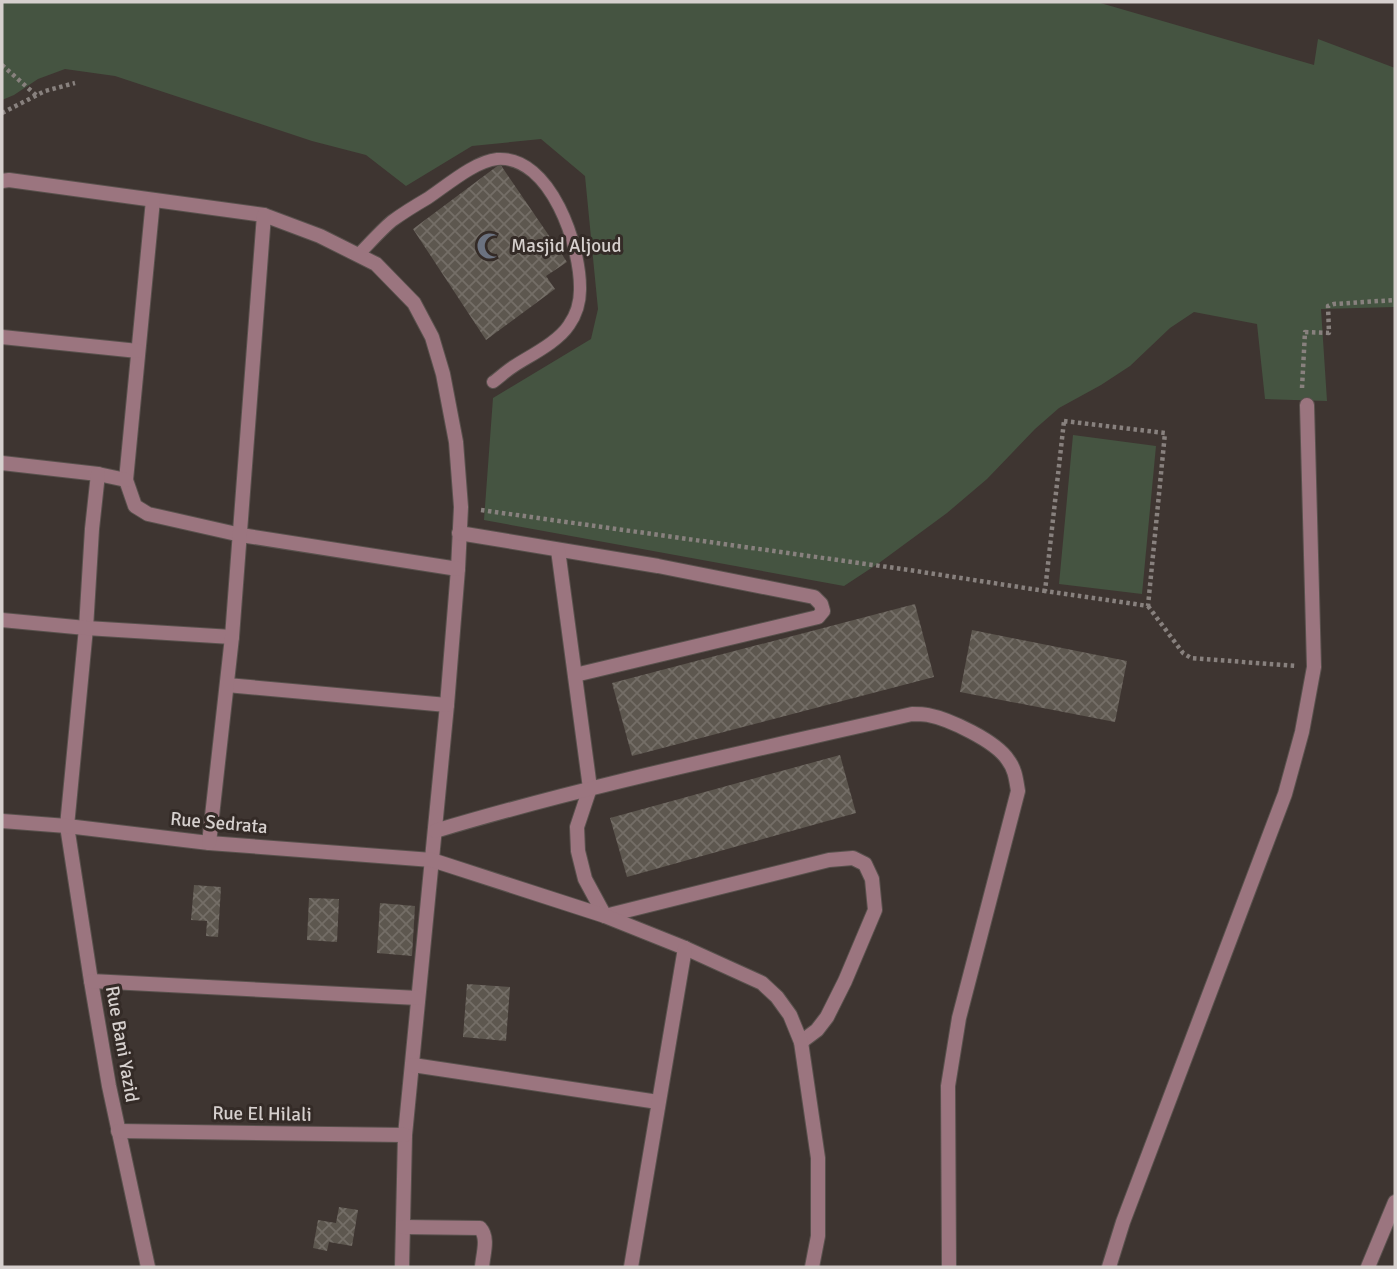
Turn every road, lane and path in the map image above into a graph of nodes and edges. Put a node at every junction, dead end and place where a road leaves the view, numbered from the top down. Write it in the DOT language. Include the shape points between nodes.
graph roads {
  1 [pos="2,65"];
  2 [pos="75,83"];
  3 [pos="37,96"];
  4 [pos="2,113"];
  5 [pos="2,181"];
  6 [pos="153,200"];
  7 [pos="264,215"];
  8 [pos="358,255"];
  9 [pos="1395,300"];
  10 [pos="2,337"];
  11 [pos="138,351"];
  12 [pos="493,382"];
  13 [pos="1307,405"];
  14 [pos="2,463"];
  15 [pos="98,474"];
  16 [pos="126,480"];
  17 [pos="461,507"];
  18 [pos="459,533"];
  19 [pos="241,535"];
  20 [pos="558,550"];
  21 [pos="458,569"];
  22 [pos="1045,591"];
  23 [pos="1148,606"];
  24 [pos="2,620"];
  25 [pos="86,628"];
  26 [pos="232,637"];
  27 [pos="1314,667"];
  28 [pos="575,675"];
  29 [pos="227,685"];
  30 [pos="447,705"];
  31 [pos="590,789"];
  32 [pos="2,821"];
  33 [pos="67,826"];
  34 [pos="435,831"];
  35 [pos="209,843"];
  36 [pos="432,860"];
  37 [pos="605,916"];
  38 [pos="685,948"];
  39 [pos="91,981"];
  40 [pos="418,998"];
  41 [pos="801,1042"];
  42 [pos="413,1065"];
  43 [pos="658,1102"];
  44 [pos="118,1131"];
  45 [pos="405,1135"];
  46 [pos="1395,1202"];
  47 [pos="403,1227"];
  48 [pos="148,1267"];
  49 [pos="402,1267"];
  50 [pos="482,1267"];
  51 [pos="631,1267"];
  52 [pos="813,1267"];
  53 [pos="949,1267"];
  54 [pos="1109,1267"];
  55 [pos="1368,1267"];
  1 -- 3 [label="path"];
  2 -- 3 [label="path"];
  3 -- 4 [label="path"];
  5 -- 6 [label="street"];
  6 -- 7 [label="street"];
  6 -- 11 [label="street"];
  7 -- 8 [label="street"];
  7 -- 19 [label="street"];
  8 -- 12 [label="lane" via="391,222 475,166 496,159 529,167 560,209 575,250 580,290 576,314 549,344"];
  8 -- 17 [label="street" via="376,264 414,303 432,337 456,442"];
  9 -- 13 [label="path" via="1328,306 1329,333 1305,332 1301,394"];
  10 -- 11 [label="street"];
  11 -- 16 [label="street"];
  13 -- 27 [label="street"];
  14 -- 15 [label="street"];
  15 -- 16 [label="street"];
  15 -- 25 [label="street, Rue Bani Yazid"];
  16 -- 19 [label="street" via="141,511"];
  17 -- 18 [label="street"];
  17 -- 22 [label="path"];
  18 -- 20 [label="street"];
  18 -- 21 [label="street"];
  19 -- 21 [label="street"];
  19 -- 26 [label="street"];
  20 -- 28 [label="street"];
  20 -- 28 [label="street" via="814,597 823,611 818,617"];
  21 -- 30 [label="street"];
  22 -- 23 [label="path"];
  22 -- 23 [label="path" via="1064,421 1165,433"];
  23 -- 27 [label="path" via="1191,658"];
  24 -- 25 [label="street"];
  25 -- 26 [label="street"];
  25 -- 33 [label="street, Rue Bani Yazid"];
  26 -- 29 [label="street"];
  27 -- 54 [label="street" via="1285,794"];
  28 -- 31 [label="street"];
  29 -- 30 [label="street"];
  29 -- 35 [label="street"];
  30 -- 34 [label="street"];
  31 -- 34 [label="street"];
  31 -- 37 [label="street" via="577,827 578,851 585,879"];
  31 -- 53 [label="street" via="912,714 947,721 995,745 1007,758 1018,791 959,1018 948,1086"];
  32 -- 33 [label="street, Rue Sedrata"];
  33 -- 35 [label="street, Rue Sedrata"];
  33 -- 39 [label="street, Rue Bani Yazid"];
  34 -- 36 [label="street"];
  35 -- 36 [label="street, Rue Sedrata"];
  36 -- 37 [label="street, Rue Sedrata"];
  36 -- 40 [label="street"];
  37 -- 38 [label="street, Rue Sedrata"];
  37 -- 41 [label="street" via="829,860 853,858 865,864 872,879 875,910 827,1017"];
  38 -- 41 [label="street, Rue Sedrata" via="762,983 790,1015"];
  38 -- 43 [label="street"];
  39 -- 40 [label="street"];
  39 -- 44 [label="street, Rue Bani Yazid"];
  40 -- 42 [label="street"];
  41 -- 52 [label="street, Rue Sedrata" via="818,1158 818,1236"];
  42 -- 43 [label="street"];
  42 -- 45 [label="street"];
  43 -- 51 [label="street"];
  44 -- 45 [label="street, Rue El Hilali"];
  44 -- 48 [label="street, Rue Bani Yazid"];
  45 -- 47 [label="street"];
  46 -- 55 [label="street"];
  47 -- 49 [label="street"];
  47 -- 50 [label="street" via="480,1228 486,1237"];
}
